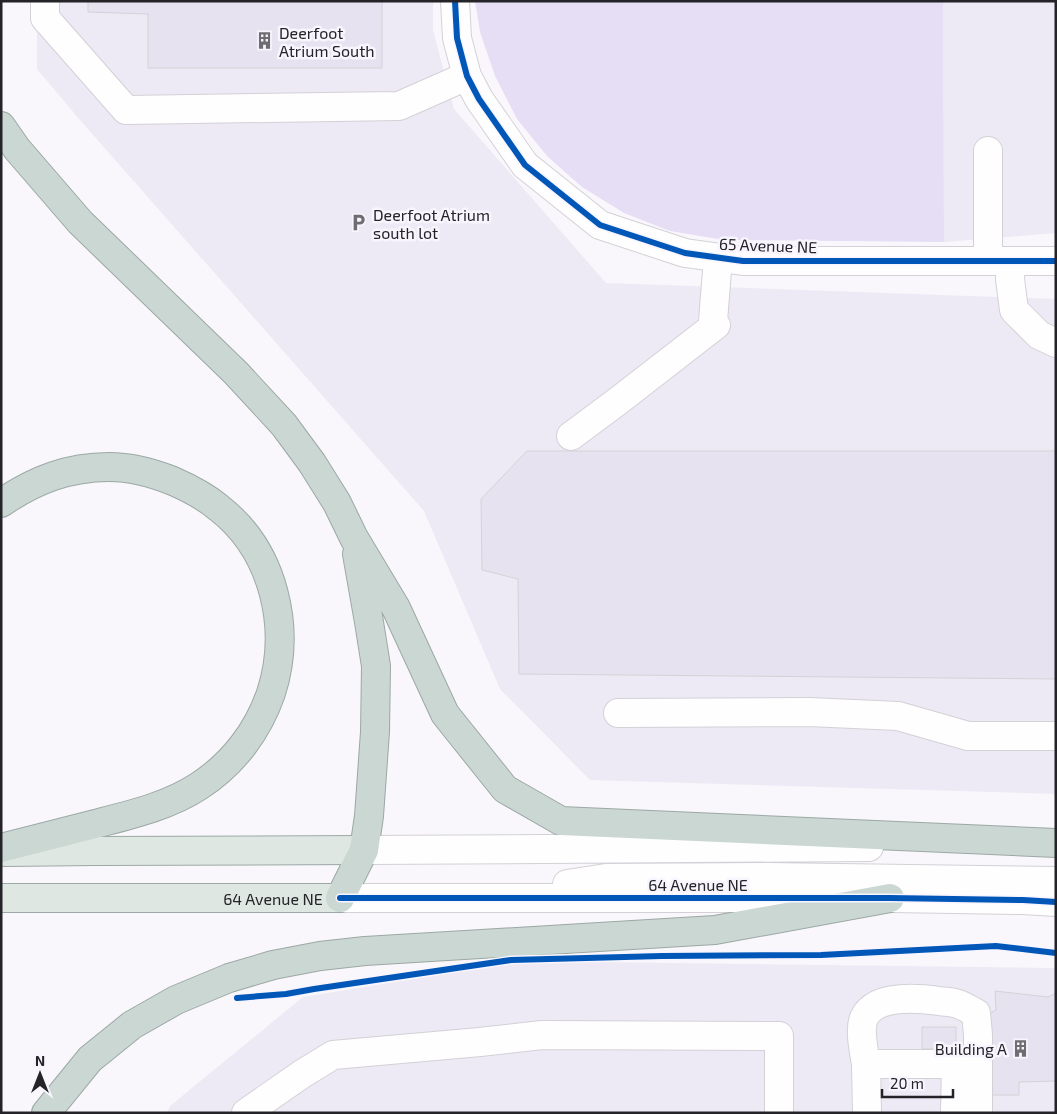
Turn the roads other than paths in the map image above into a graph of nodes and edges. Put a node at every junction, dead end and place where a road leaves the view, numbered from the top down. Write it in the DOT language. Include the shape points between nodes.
graph roads {
  1 [pos="45,1"];
  2 [pos="455,1"];
  3 [pos="473,87"];
  4 [pos="1,126"];
  5 [pos="988,151"];
  6 [pos="718,258"];
  7 [pos="1000,261"];
  8 [pos="1056,261"];
  9 [pos="1056,344"];
  10 [pos="571,436"];
  11 [pos="1,503"];
  12 [pos="354,538"];
  13 [pos="618,713"];
  14 [pos="1056,736"];
  15 [pos="1056,844"];
  16 [pos="1,848"];
  17 [pos="364,850"];
  18 [pos="1,852"];
  19 [pos="1056,881"];
  20 [pos="1,898"];
  21 [pos="340,898"];
  22 [pos="482,898"];
  23 [pos="890,898"];
  24 [pos="1023,900"];
  25 [pos="1056,902"];
  26 [pos="1056,909"];
  27 [pos="866,1064"];
  28 [pos="46,1113"];
  29 [pos="246,1113"];
  30 [pos="780,1113"];
  31 [pos="866,1113"];
  32 [pos="955,1113"];
  33 [pos="978,1113"];
  1 -- 3 [label="street" via="45,18 126,110 399,106"];
  2 -- 3 [label="street" via="457,38"];
  3 -- 6 [label="street, 65 Avenue NE" via="525,165 600,225 685,254"];
  4 -- 12 [label="highway" via="80,222 236,373 284,425 337,503"];
  5 -- 7 [label="street"];
  6 -- 7 [label="street, 65 Avenue NE" via="743,261"];
  6 -- 10 [label="street" via="714,323"];
  7 -- 8 [label="street, 65 Avenue NE"];
  7 -- 9 [label="street" via="1010,278 1014,310 1039,335"];
  11 -- 16 [label="highway" via="38,481 85,469 134,469 183,485 220,508 247,537 267,572 279,613 280,634 275,681 267,705 257,726 223,768 199,786 132,815"];
  12 -- 15 [label="highway" via="396,608 445,714 506,789 561,821"];
  12 -- 17 [label="highway" via="376,666 375,732"];
  13 -- 14 [label="street" via="809,712 898,716 968,736"];
  15 -- 17 [label="street"];
  17 -- 18 [label="main road"];
  17 -- 21 [label="highway"];
  19 -- 22 [label="street" via="606,878"];
  20 -- 21 [label="main road, 64 Avenue NE"];
  21 -- 22 [label="street, 64 Avenue NE"];
  22 -- 23 [label="street, 64 Avenue NE"];
  23 -- 24 [label="street, 64 Avenue NE"];
  23 -- 28 [label="highway" via="715,930 364,951 273,964 176,1000 132,1025 90,1059"];
  24 -- 25 [label="street, 64 Avenue NE"];
  24 -- 26 [label="street"];
  27 -- 31 [label="street"];
  27 -- 32 [label="street" via="956,1064"];
  27 -- 33 [label="street" via="862,1030 870,1009 901,999 958,1004 976,1013"];
  29 -- 30 [label="street" via="334,1055 542,1035 779,1036"];
}
